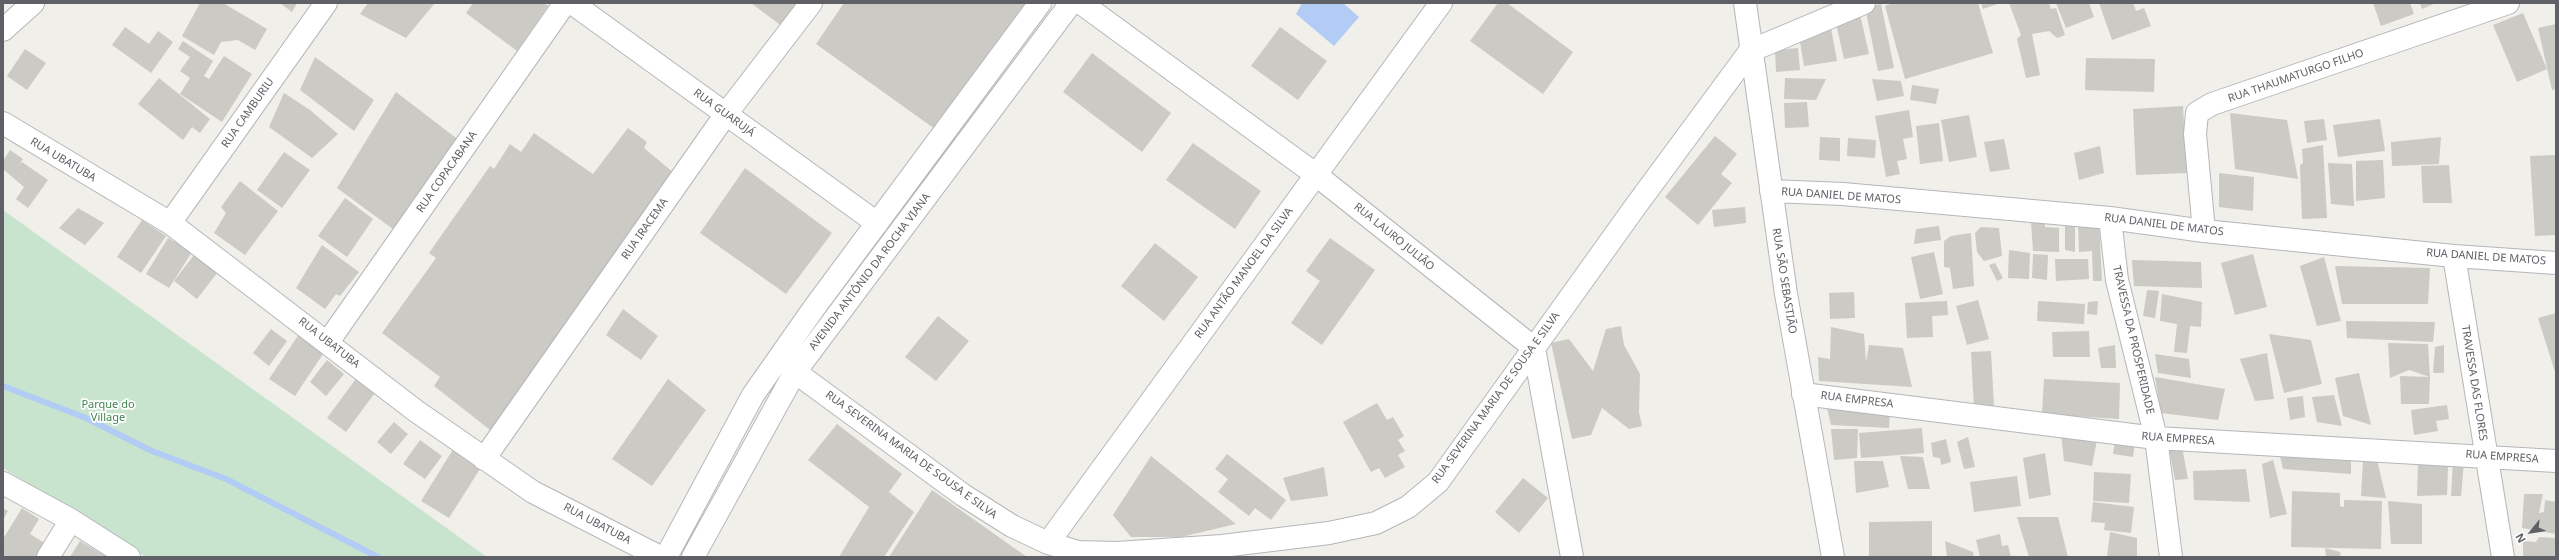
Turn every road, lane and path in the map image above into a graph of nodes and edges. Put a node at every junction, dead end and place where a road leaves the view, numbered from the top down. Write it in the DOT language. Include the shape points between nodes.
graph roads {
  1 [pos="33,3"];
  2 [pos="326,3"];
  3 [pos="565,3"];
  4 [pos="572,3"];
  5 [pos="811,3"];
  6 [pos="1040,3"];
  7 [pos="1071,3"];
  8 [pos="1081,3"];
  9 [pos="1441,3"];
  10 [pos="1745,3"];
  11 [pos="1864,3"];
  12 [pos="2508,3"];
  13 [pos="3,30"];
  14 [pos="1750,51"];
  15 [pos="726,114"];
  16 [pos="3,123"];
  17 [pos="1315,174"];
  18 [pos="1771,191"];
  19 [pos="2110,218"];
  20 [pos="170,223"];
  21 [pos="877,223"];
  22 [pos="2204,231"];
  23 [pos="2454,256"];
  24 [pos="2556,263"];
  25 [pos="328,342"];
  26 [pos="1534,348"];
  27 [pos="795,372"];
  28 [pos="1803,394"];
  29 [pos="2156,438"];
  30 [pos="2487,456"];
  31 [pos="484,459"];
  32 [pos="2556,461"];
  33 [pos="3,483"];
  34 [pos="71,520"];
  35 [pos="1048,543"];
  36 [pos="48,557"];
  37 [pos="129,557"];
  38 [pos="660,557"];
  39 [pos="666,557"];
  40 [pos="693,557"];
  41 [pos="1572,557"];
  42 [pos="1833,557"];
  43 [pos="2171,557"];
  44 [pos="2503,557"];
  1 -- 13 [label="street"];
  2 -- 20 [label="street, RUA CAMBURIU"];
  3 -- 25 [label="street, RUA COPACABANA"];
  4 -- 15 [label="street, RUA GUARUJÁ"];
  5 -- 15 [label="street, RUA IRACEMA"];
  6 -- 21 [label="street, AVENIDA ANTÔNIO DA ROCHA VIANA"];
  7 -- 27 [label="street, AVENIDA ANTÔNIO DA ROCHA VIANA"];
  8 -- 17 [label="street, RUA LAURO JULIÃO"];
  9 -- 17 [label="street, RUA ANTÃO MANOEL DA SILVA"];
  10 -- 14 [label="street, RUA SÃO SEBASTIÃO"];
  11 -- 14 [label="street"];
  12 -- 22 [label="street, RUA THAUMATURGO FILHO" via="2212,104 2197,113 2195,134"];
  14 -- 18 [label="street, RUA SÃO SEBASTIÃO"];
  14 -- 26 [label="street, RUA SEVERINA MARIA DE SOUSA E SILVA"];
  15 -- 21 [label="street, RUA GUARUJÁ"];
  15 -- 31 [label="street, RUA IRACEMA"];
  16 -- 20 [label="street, RUA UBATUBA"];
  17 -- 26 [label="street, RUA LAURO JULIÃO"];
  17 -- 35 [label="street, RUA ANTÃO MANOEL DA SILVA"];
  18 -- 19 [label="street, RUA DANIEL DE MATOS" via="1843,194"];
  18 -- 28 [label="street, RUA SÃO SEBASTIÃO"];
  19 -- 22 [label="street, RUA DANIEL DE MATOS"];
  19 -- 29 [label="street, TRAVESSA DA PROSPERIDADE" via="2117,280"];
  20 -- 25 [label="street, RUA UBATUBA"];
  21 -- 39 [label="street, AVENIDA ANTÔNIO DA ROCHA VIANA" via="753,395"];
  22 -- 23 [label="street, RUA DANIEL DE MATOS"];
  23 -- 24 [label="street, RUA DANIEL DE MATOS"];
  23 -- 30 [label="street, TRAVESSA DAS FLORES"];
  25 -- 31 [label="street, RUA UBATUBA" via="416,411"];
  26 -- 35 [label="street, RUA SEVERINA MARIA DE SOUSA E SILVA" via="1438,482 1408,506 1376,523 1314,535 1144,552 1078,552"];
  26 -- 41 [label="street"];
  27 -- 35 [label="street, RUA SEVERINA MARIA DE SOUSA E SILVA" via="963,495 1012,526"];
  27 -- 40 [label="street, AVENIDA ANTÔNIO DA ROCHA VIANA"];
  28 -- 29 [label="street, RUA EMPRESA"];
  28 -- 42 [label="street, RUA SÃO SEBASTIÃO"];
  29 -- 30 [label="street, RUA EMPRESA"];
  29 -- 43 [label="street, TRAVESSA DA PROSPERIDADE"];
  30 -- 32 [label="street, RUA EMPRESA"];
  30 -- 44 [label="street, TRAVESSA DAS FLORES"];
  31 -- 38 [label="street, RUA UBATUBA" via="533,492"];
  33 -- 34 [label="street"];
  34 -- 36 [label="street"];
  34 -- 37 [label="street"];
}
